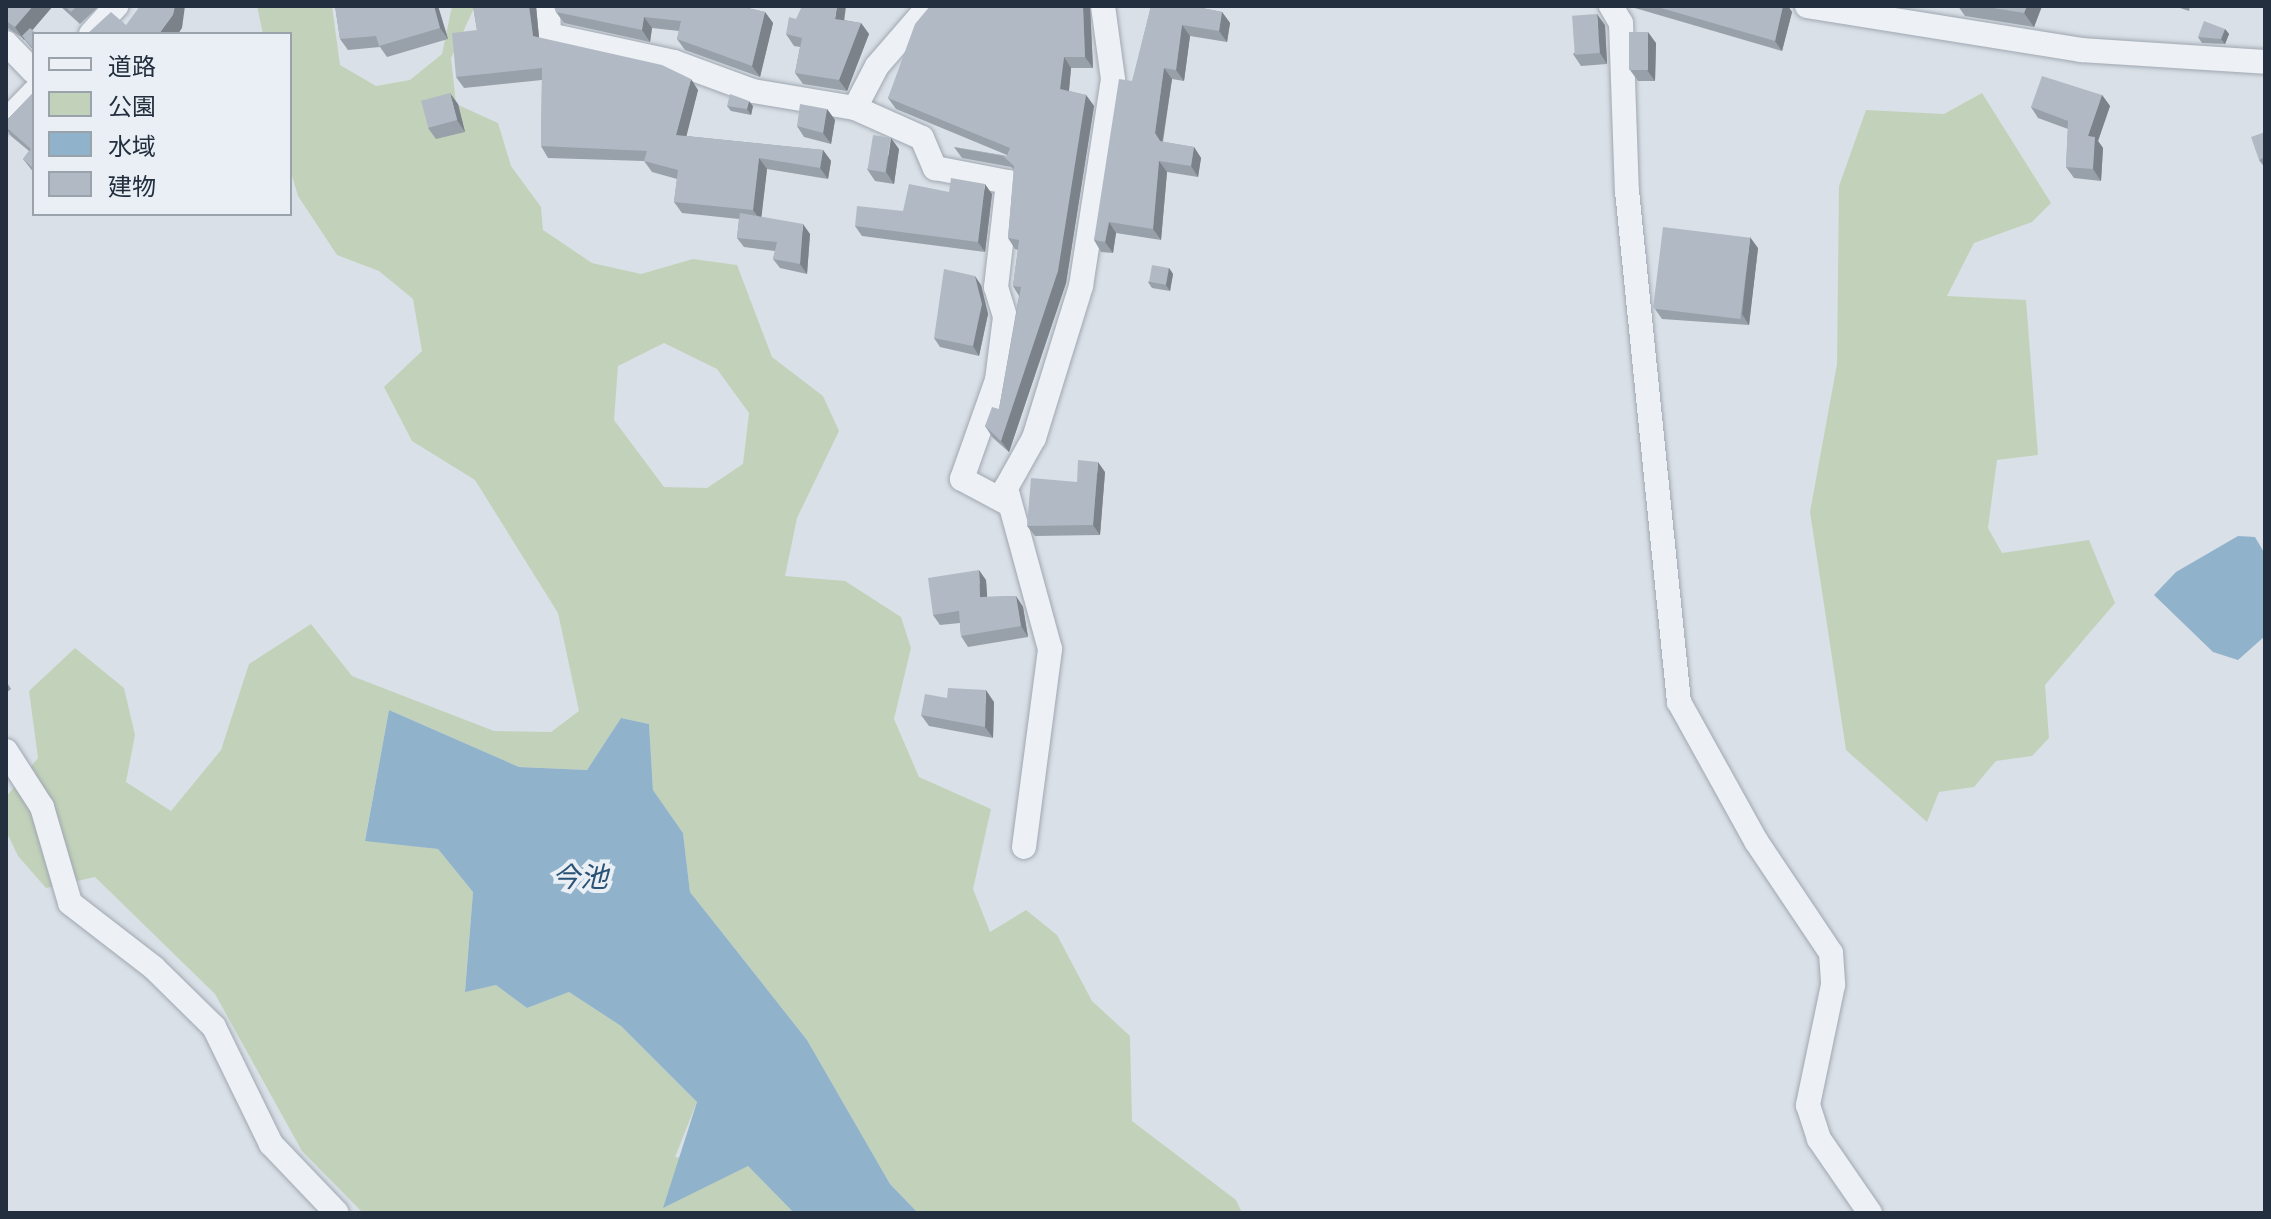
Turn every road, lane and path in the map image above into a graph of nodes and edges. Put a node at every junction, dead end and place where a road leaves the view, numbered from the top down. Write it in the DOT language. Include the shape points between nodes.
graph roads {
  1 [pos="116,6"];
  2 [pos="548,6"];
  3 [pos="929,6"];
  4 [pos="1103,6"];
  5 [pos="1611,6"];
  6 [pos="1807,6"];
  7 [pos="1879,6"];
  8 [pos="1907,26"];
  9 [pos="93,32"];
  10 [pos="6,43"];
  11 [pos="2265,62"];
  12 [pos="32,70"];
  13 [pos="32,94"];
  14 [pos="855,108"];
  15 [pos="6,121"];
  16 [pos="1009,504"];
  17 [pos="6,751"];
  18 [pos="1024,847"];
  19 [pos="337,1213"];
  20 [pos="1870,1213"];
  1 -- 9 [label="street"];
  2 -- 14 [label="street" via="549,35 674,62 753,91"];
  3 -- 14 [label="street" via="877,66"];
  4 -- 16 [label="street" via="1113,79 1102,179 1081,286 1034,438 1006,488"];
  5 -- 20 [label="street" via="1621,23 1627,191 1679,702 1740,814 1831,953 1833,985 1808,1105 1819,1139"];
  6 -- 8 [label="street"];
  7 -- 8 [label="street"];
  8 -- 11 [label="street" via="2081,50"];
  10 -- 12 [label="street"];
  13 -- 15 [label="street"];
  14 -- 16 [label="street" via="922,138 935,168 1008,182 996,287 1005,317 997,380 962,479"];
  16 -- 18 [label="street" via="1050,649"];
  17 -- 19 [label="street" via="42,807 70,903 154,968 214,1027 271,1144"];
}
